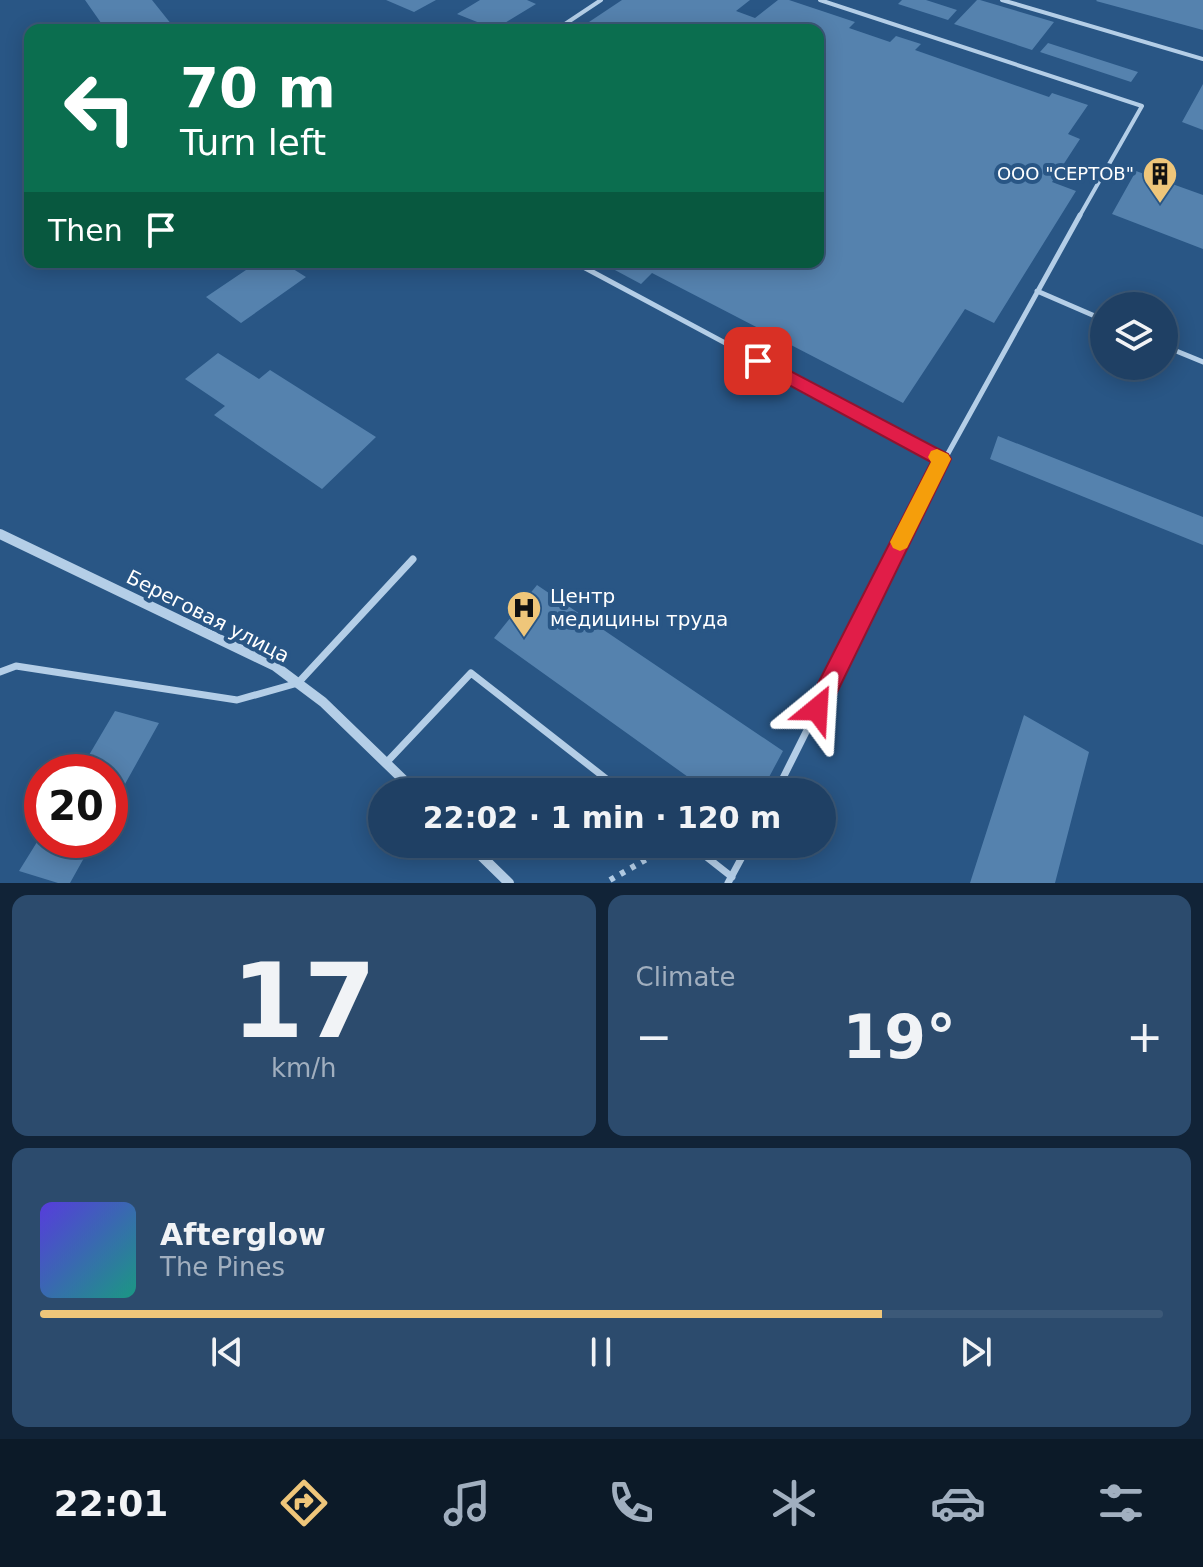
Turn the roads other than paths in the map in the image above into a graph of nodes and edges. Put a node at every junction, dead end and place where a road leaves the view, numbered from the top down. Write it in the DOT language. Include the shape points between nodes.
graph roads {
  1 [pos="601,0"];
  2 [pos="820,0"];
  3 [pos="1002,0"];
  4 [pos="565,24"];
  5 [pos="1203,59"];
  6 [pos="585,268"];
  7 [pos="1037,291"];
  8 [pos="1090,314"];
  9 [pos="1178,352"];
  10 [pos="1203,362"];
  11 [pos="942,459"];
  12 [pos="0,534"];
  13 [pos="413,559"];
  14 [pos="0,672"];
  15 [pos="298,683"];
  16 [pos="386,763"];
  17 [pos="402,778"];
  18 [pos="605,778"];
  19 [pos="783,778"];
  20 [pos="483,858"];
  21 [pos="706,858"];
  22 [pos="742,858"];
  23 [pos="730,880"];
  24 [pos="509,883"];
  1 -- 4 [label="lane"];
  2 -- 7 [label="lane" via="1142,106"];
  3 -- 5 [label="lane"];
  6 -- 11 [label="lane"];
  7 -- 8 [label="lane"];
  7 -- 11 [label="lane"];
  9 -- 10 [label="lane"];
  11 -- 19 [label="lane"];
  12 -- 15 [label="street, Береговая улица" via="275,666"];
  13 -- 15 [label="lane"];
  14 -- 15 [label="lane" via="16,666 237,700"];
  15 -- 16 [label="street, Береговая улица"];
  16 -- 17 [label="street, Береговая улица"];
  16 -- 18 [label="lane" via="471,673"];
  20 -- 24 [label="street"];
  21 -- 23 [label="lane"];
  22 -- 23 [label="lane"];
}
